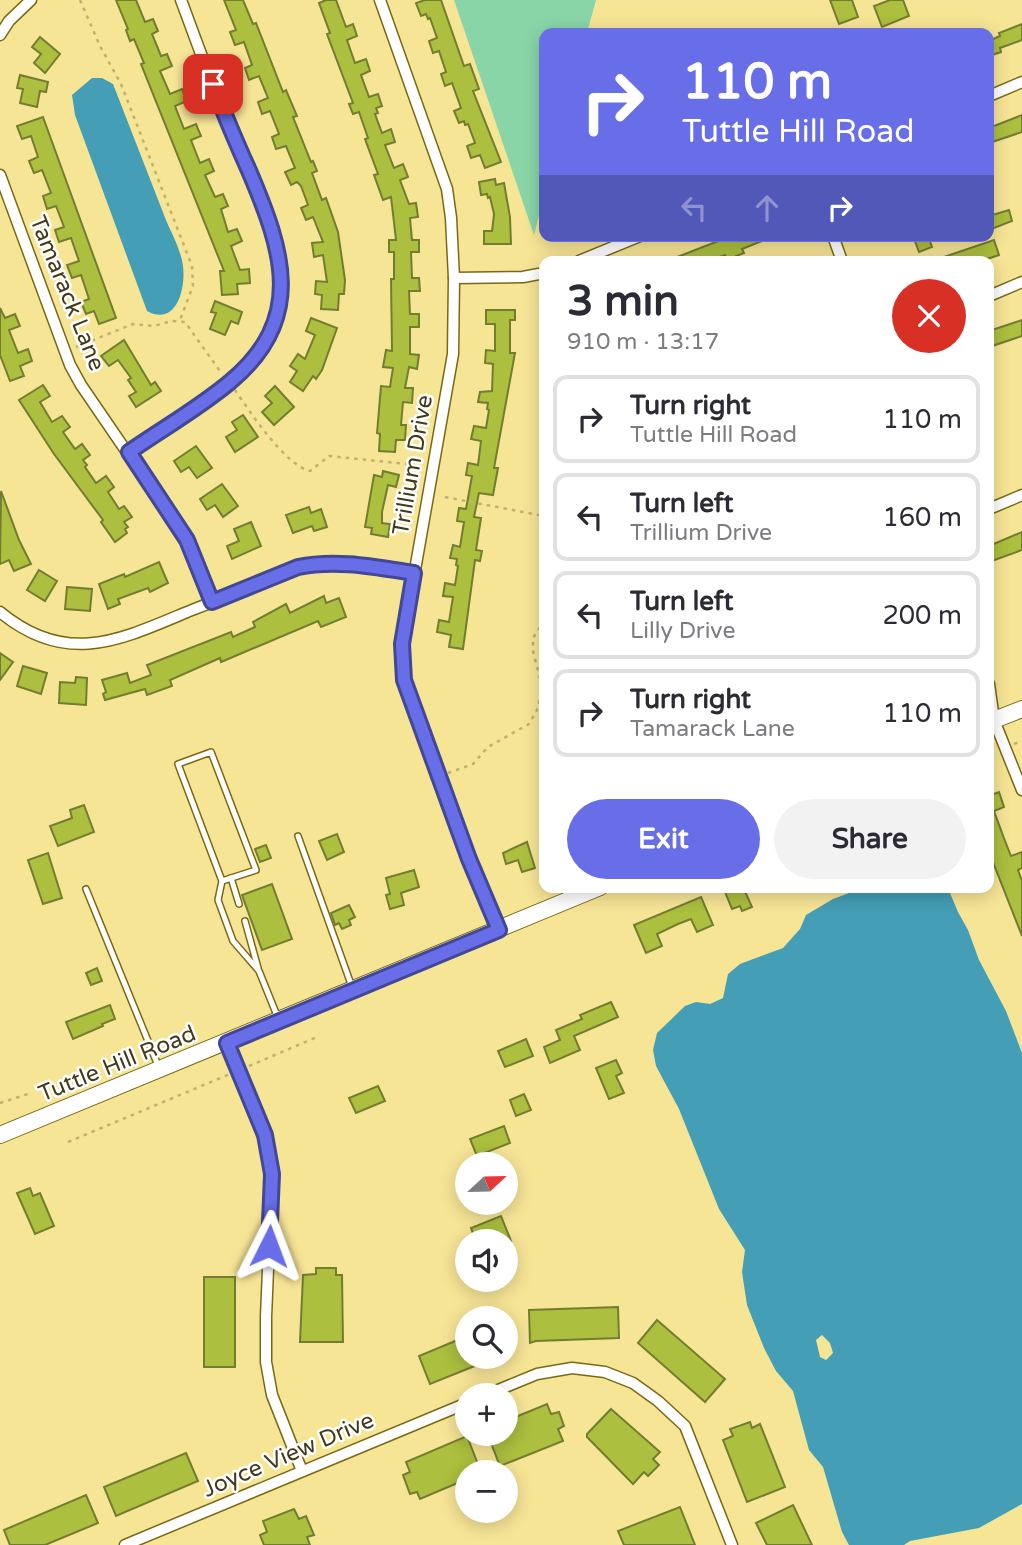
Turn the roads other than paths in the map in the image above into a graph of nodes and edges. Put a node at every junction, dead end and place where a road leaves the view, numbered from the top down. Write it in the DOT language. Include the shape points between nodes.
graph roads {
  1 [pos="31,0"];
  2 [pos="181,0"];
  3 [pos="380,0"];
  4 [pos="0,34"];
  5 [pos="1022,82"];
  6 [pos="994,94"];
  7 [pos="0,175"];
  8 [pos="625,242"];
  9 [pos="591,256"];
  10 [pos="539,274"];
  11 [pos="454,278"];
  12 [pos="1022,282"];
  13 [pos="994,294"];
  14 [pos="129,452"];
  15 [pos="1022,495"];
  16 [pos="994,507"];
  17 [pos="414,573"];
  18 [pos="212,602"];
  19 [pos="0,612"];
  20 [pos="1022,709"];
  21 [pos="994,720"];
  22 [pos="994,726"];
  23 [pos="1022,790"];
  24 [pos="298,836"];
  25 [pos="231,878"];
  26 [pos="222,881"];
  27 [pos="86,889"];
  28 [pos="586,893"];
  29 [pos="239,904"];
  30 [pos="245,921"];
  31 [pos="499,930"];
  32 [pos="259,971"];
  33 [pos="353,990"];
  34 [pos="279,1021"];
  35 [pos="227,1043"];
  36 [pos="160,1070"];
  37 [pos="0,1135"];
  38 [pos="515,1383"];
  39 [pos="455,1408"];
  40 [pos="302,1471"];
  41 [pos="125,1545"];
  42 [pos="732,1545"];
  1 -- 4 [label="street"];
  2 -- 14 [label="street" via="270,220 281,268 278,306 270,332 248,365"];
  3 -- 11 [label="street, Trillium Drive" via="447,189"];
  5 -- 6 [label="street"];
  7 -- 14 [label="street, Tamarack Lane" via="64,351 81,385"];
  8 -- 9 [label="street"];
  10 -- 11 [label="street"];
  11 -- 17 [label="street, Trillium Drive" via="453,354"];
  12 -- 13 [label="street"];
  14 -- 18 [label="street, Tamarack Lane" via="187,540"];
  15 -- 16 [label="street"];
  17 -- 18 [label="street" via="334,562 311,564"];
  17 -- 31 [label="street, Trillium Drive" via="402,671"];
  18 -- 19 [label="street" via="128,637 91,645 44,637"];
  20 -- 21 [label="main road"];
  22 -- 23 [label="street"];
  24 -- 33 [label="lane"];
  25 -- 26 [label="lane"];
  25 -- 26 [label="lane" via="256,870 211,752 178,764"];
  25 -- 29 [label="lane"];
  26 -- 32 [label="lane" via="218,900 233,942"];
  27 -- 36 [label="lane"];
  28 -- 31 [label="main road, Tuttle Hill Road"];
  30 -- 32 [label="lane"];
  31 -- 33 [label="main road, Tuttle Hill Road"];
  32 -- 34 [label="lane"];
  33 -- 34 [label="main road, Tuttle Hill Road"];
  34 -- 35 [label="main road, Tuttle Hill Road"];
  35 -- 36 [label="main road, Tuttle Hill Road"];
  35 -- 40 [label="street" via="265,1135 272,1174 266,1362 272,1395"];
  36 -- 37 [label="main road, Tuttle Hill Road"];
  38 -- 42 [label="street" via="572,1368 605,1372 634,1383 685,1426"];
  39 -- 40 [label="street, Joyce View Drive"];
  40 -- 41 [label="street, Joyce View Drive"];
}
